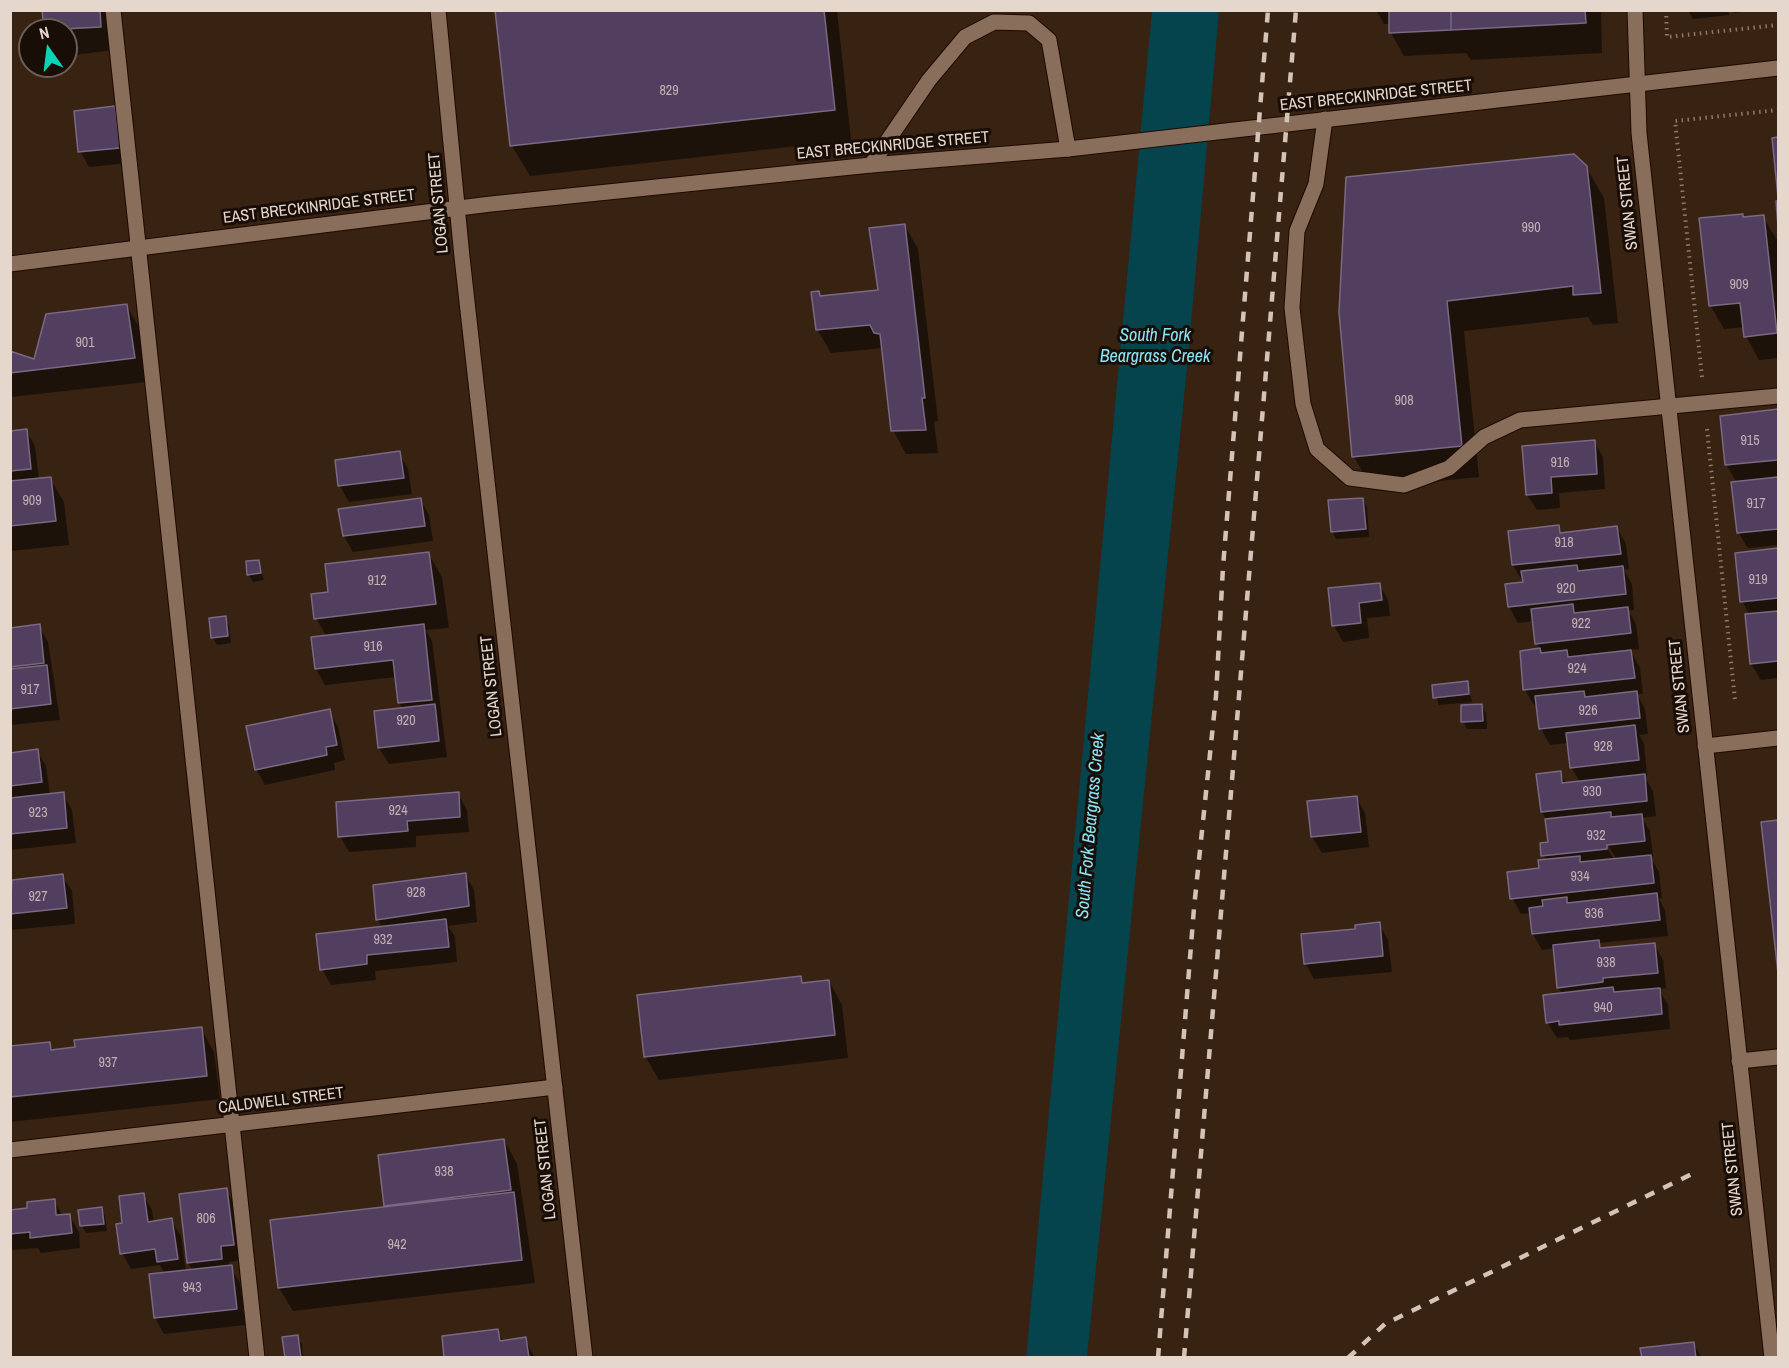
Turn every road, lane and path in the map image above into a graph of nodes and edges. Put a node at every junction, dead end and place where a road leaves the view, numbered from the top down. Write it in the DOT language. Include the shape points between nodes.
graph roads {
  1 [pos="113,10"];
  2 [pos="438,10"];
  3 [pos="1635,10"];
  4 [pos="1666,10"];
  5 [pos="993,16"];
  6 [pos="1779,25"];
  7 [pos="1779,68"];
  8 [pos="1638,85"];
  9 [pos="1779,110"];
  10 [pos="1325,119"];
  11 [pos="1068,149"];
  12 [pos="872,165"];
  13 [pos="458,208"];
  14 [pos="137,248"];
  15 [pos="10,264"];
  16 [pos="1779,396"];
  17 [pos="1704,404"];
  18 [pos="1668,408"];
  19 [pos="1735,700"];
  20 [pos="1779,738"];
  21 [pos="1705,746"];
  22 [pos="1779,1057"];
  23 [pos="1739,1061"];
  24 [pos="555,1087"];
  25 [pos="230,1125"];
  26 [pos="10,1150"];
  27 [pos="256,1358"];
  28 [pos="585,1358"];
  29 [pos="1772,1358"];
  1 -- 14 [label="street"];
  2 -- 13 [label="street, LOGAN STREET"];
  3 -- 8 [label="street, SWAN STREET"];
  4 -- 6 [label="path" via="1667,37"];
  5 -- 11 [label="street" via="1029,23 1049,40"];
  5 -- 12 [label="street" via="964,37"];
  7 -- 8 [label="street, EAST BRECKINRIDGE STREET"];
  8 -- 10 [label="street, EAST BRECKINRIDGE STREET"];
  8 -- 18 [label="street, SWAN STREET" via="1639,133"];
  9 -- 17 [label="path" via="1676,121"];
  10 -- 11 [label="street, EAST BRECKINRIDGE STREET"];
  10 -- 18 [label="street" via="1316,184 1297,231 1292,308 1303,404 1317,449 1350,478 1404,485 1449,468 1484,437 1520,420"];
  11 -- 12 [label="street, EAST BRECKINRIDGE STREET"];
  12 -- 13 [label="street, EAST BRECKINRIDGE STREET"];
  13 -- 14 [label="street, EAST BRECKINRIDGE STREET"];
  13 -- 24 [label="street, LOGAN STREET"];
  14 -- 15 [label="street, EAST BRECKINRIDGE STREET"];
  14 -- 25 [label="street"];
  16 -- 17 [label="street"];
  17 -- 18 [label="street"];
  17 -- 19 [label="path"];
  18 -- 21 [label="street, SWAN STREET"];
  20 -- 21 [label="street"];
  21 -- 23 [label="street, SWAN STREET"];
  22 -- 23 [label="street"];
  23 -- 29 [label="street, SWAN STREET"];
  24 -- 25 [label="street, CALDWELL STREET"];
  24 -- 28 [label="street, LOGAN STREET"];
  25 -- 26 [label="street, CALDWELL STREET"];
  25 -- 27 [label="street"];
}
